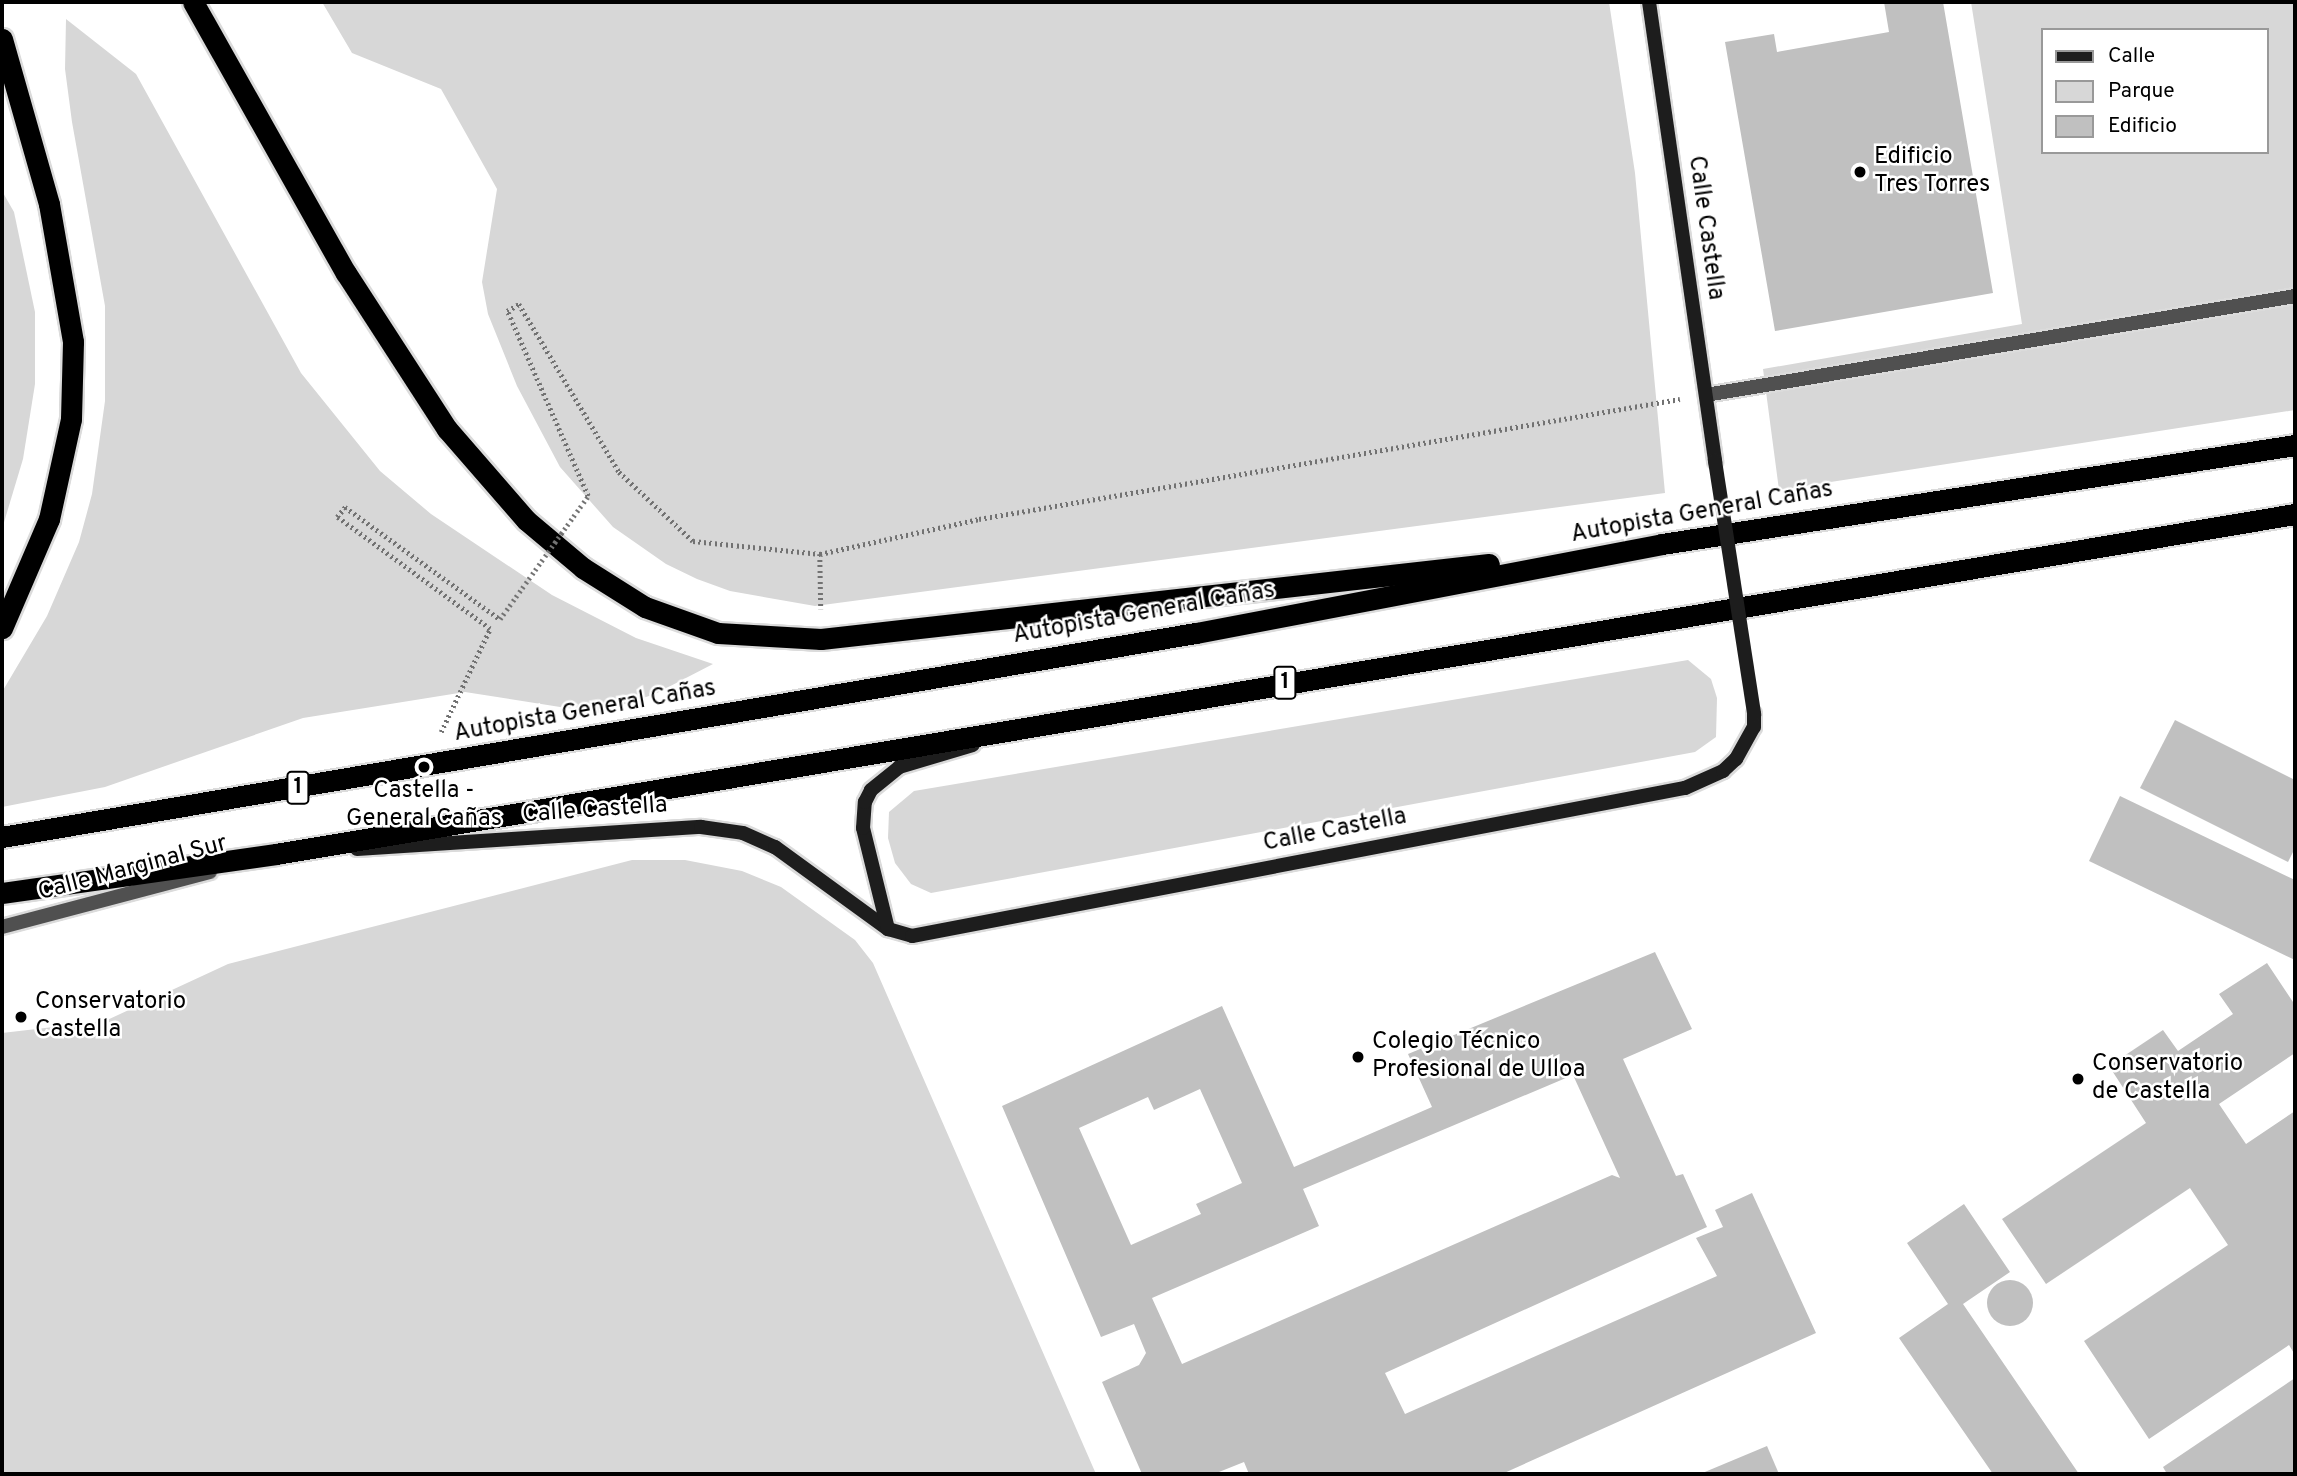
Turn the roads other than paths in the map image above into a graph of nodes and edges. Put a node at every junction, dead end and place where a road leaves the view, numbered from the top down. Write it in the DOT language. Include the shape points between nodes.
graph roads {
  1 [pos="193,2"];
  2 [pos="1649,2"];
  3 [pos="2,39"];
  4 [pos="2295,296"];
  5 [pos="1706,395"];
  6 [pos="2295,445"];
  7 [pos="2295,514"];
  8 [pos="1662,544"];
  9 [pos="2,628"];
  10 [pos="1053,722"];
  11 [pos="2,837"];
  12 [pos="276,854"];
  13 [pos="2,892"];
  14 [pos="2,927"];
  15 [pos="888,929"];
  1 -- 8 [label="highway" via="346,273 470,458 526,520 583,568 645,607 718,633 821,639"];
  2 -- 5 [label="street, Calle Castella"];
  3 -- 9 [label="highway" via="49,204 73,342 71,419 52,509"];
  4 -- 5 [label="street"];
  5 -- 15 [label="street, Calle Castella, bridge" via="1754,714 1754,727 1736,760 1724,771 1685,788 942,933 912,936"];
  6 -- 8 [label="highway, Autopista General Cañas / 1"];
  7 -- 10 [label="highway, 1"];
  8 -- 11 [label="highway, Autopista General Cañas / 1" via="1196,633"];
  10 -- 12 [label="highway, 1"];
  10 -- 15 [label="street" via="899,767 871,790 863,828"];
  12 -- 13 [label="highway, 1"];
  12 -- 14 [label="street, Calle Marginal Sur"];
  12 -- 15 [label="street, Calle Castella" via="701,827 743,833 775,847"];
}
